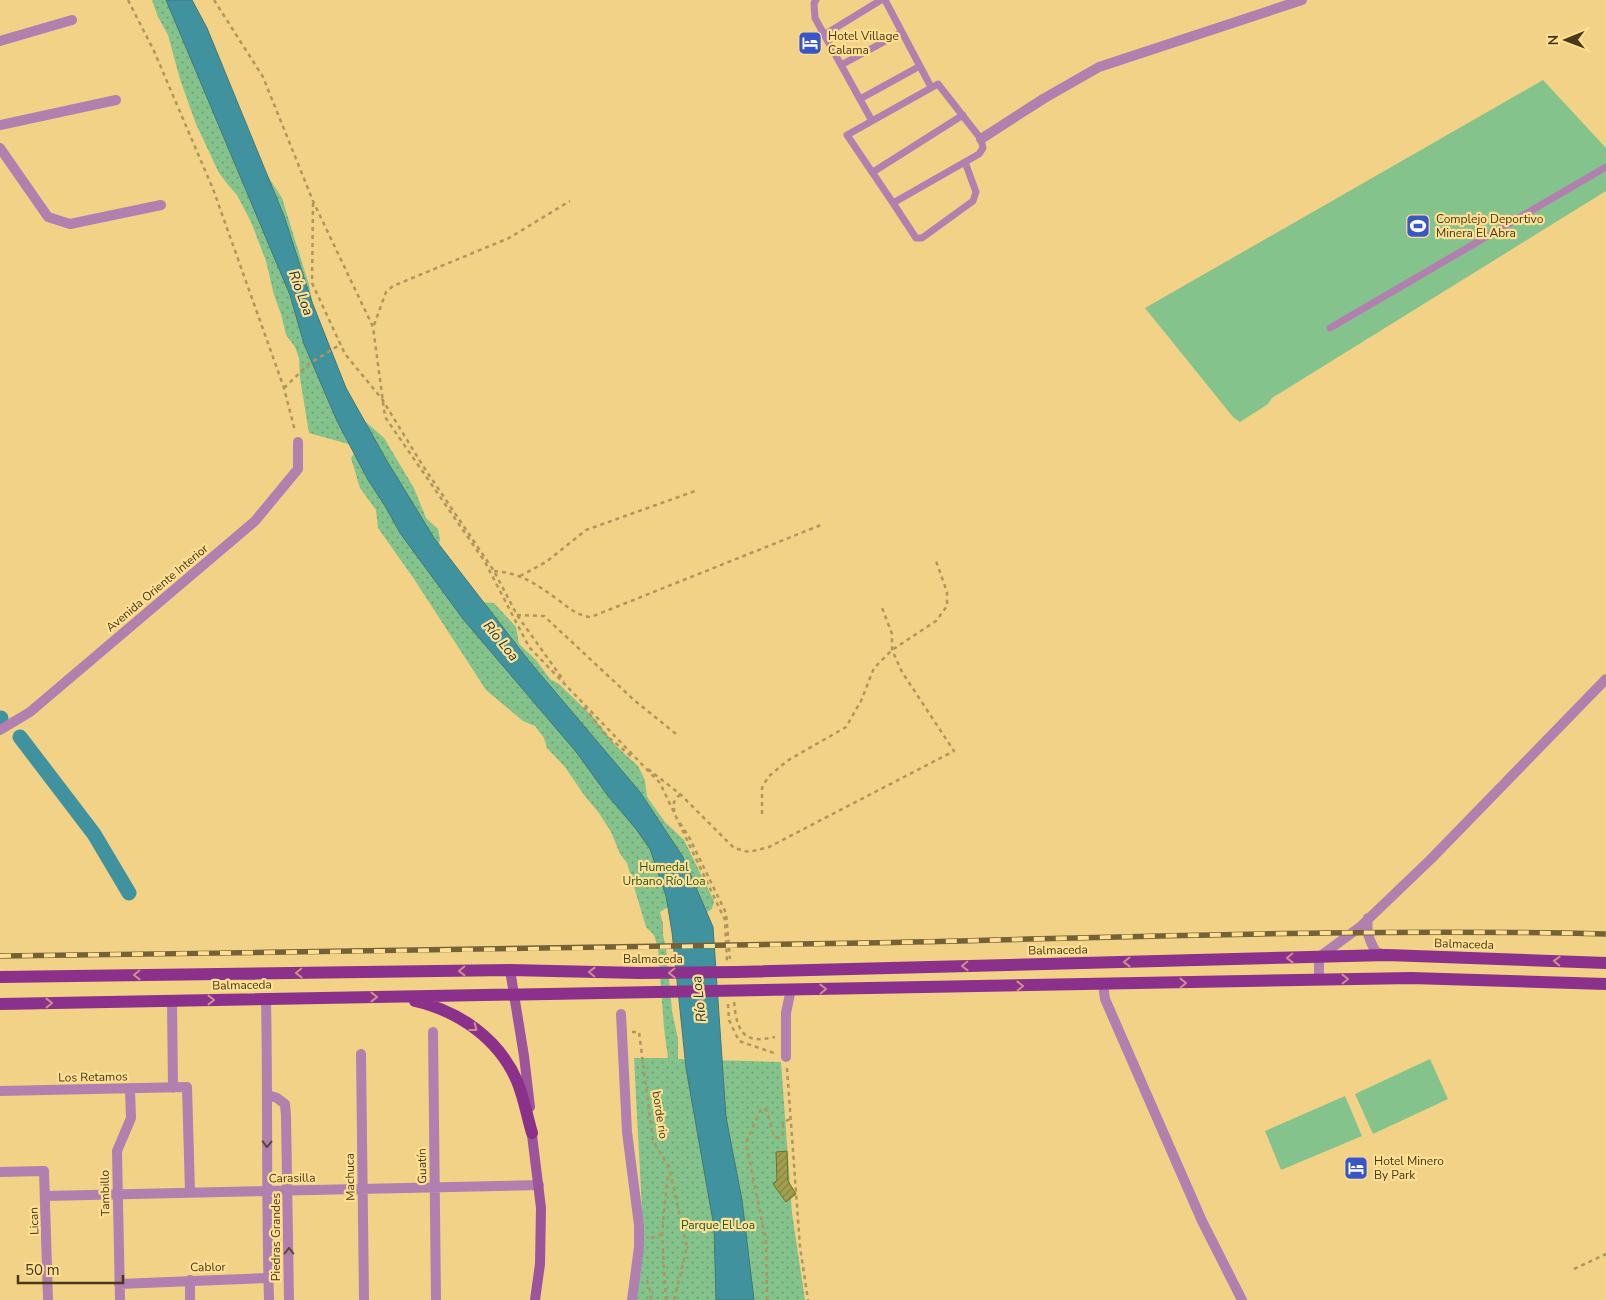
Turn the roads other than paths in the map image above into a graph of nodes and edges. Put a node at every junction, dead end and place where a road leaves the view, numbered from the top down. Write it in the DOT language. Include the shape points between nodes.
graph roads {
  1 [pos="816,0"];
  2 [pos="881,0"];
  3 [pos="885,0"];
  4 [pos="1302,0"];
  5 [pos="72,20"];
  6 [pos="902,32"];
  7 [pos="824,35"];
  8 [pos="0,41"];
  9 [pos="841,65"];
  10 [pos="920,66"];
  11 [pos="931,87"];
  12 [pos="860,99"];
  13 [pos="116,100"];
  14 [pos="963,115"];
  15 [pos="872,121"];
  16 [pos="0,125"];
  17 [pos="981,139"];
  18 [pos="0,148"];
  19 [pos="965,162"];
  20 [pos="1606,167"];
  21 [pos="873,172"];
  22 [pos="893,204"];
  23 [pos="160,205"];
  24 [pos="1330,328"];
  25 [pos="298,442"];
  26 [pos="1606,679"];
  27 [pos="0,730"];
  28 [pos="1368,918"];
  29 [pos="1387,955"];
  30 [pos="1319,957"];
  31 [pos="1606,963"];
  32 [pos="510,970"];
  33 [pos="0,977"];
  34 [pos="1319,979"];
  35 [pos="1104,984"];
  36 [pos="1606,984"];
  37 [pos="791,990"];
  38 [pos="515,994"];
  39 [pos="398,997"];
  40 [pos="266,999"];
  41 [pos="172,1000"];
  42 [pos="0,1004"];
  43 [pos="621,1014"];
  44 [pos="433,1032"];
  45 [pos="360,1054"];
  46 [pos="786,1057"];
  47 [pos="173,1088"];
  48 [pos="130,1089"];
  49 [pos="0,1091"];
  50 [pos="268,1095"];
  51 [pos="532,1133"];
  52 [pos="0,1172"];
  53 [pos="539,1185"];
  54 [pos="435,1187"];
  55 [pos="362,1189"];
  56 [pos="288,1190"];
  57 [pos="266,1191"];
  58 [pos="190,1192"];
  59 [pos="117,1194"];
  60 [pos="45,1196"];
  61 [pos="268,1278"];
  62 [pos="190,1280"];
  63 [pos="119,1284"];
  64 [pos="48,1300"];
  65 [pos="120,1300"];
  66 [pos="190,1300"];
  67 [pos="269,1300"];
  68 [pos="289,1300"];
  69 [pos="364,1300"];
  70 [pos="436,1300"];
  71 [pos="535,1300"];
  72 [pos="632,1300"];
  73 [pos="1242,1300"];
  1 -- 7 [label="lane" via="815,18"];
  2 -- 7 [label="lane"];
  3 -- 6 [label="lane"];
  4 -- 17 [label="street" via="1099,68"];
  5 -- 8 [label="street"];
  6 -- 9 [label="lane"];
  6 -- 10 [label="lane"];
  7 -- 9 [label="lane"];
  9 -- 12 [label="lane"];
  10 -- 11 [label="lane"];
  10 -- 12 [label="lane"];
  11 -- 14 [label="lane" via="938,84"];
  11 -- 15 [label="lane"];
  12 -- 15 [label="lane"];
  13 -- 16 [label="street"];
  14 -- 17 [label="lane"];
  14 -- 21 [label="lane"];
  15 -- 21 [label="lane" via="847,135"];
  17 -- 19 [label="lane" via="983,148 979,154"];
  18 -- 23 [label="street" via="48,217 70,224"];
  19 -- 22 [label="lane"];
  19 -- 22 [label="lane" via="976,192 973,200 922,238 916,238"];
  20 -- 24 [label="lane"];
  21 -- 22 [label="lane"];
  25 -- 27 [label="street, Avenida Oriente Interior" via="298,470 255,521 30,712"];
  26 -- 28 [label="street" via="1431,859"];
  28 -- 29 [label="street" via="1368,939 1376,952"];
  28 -- 30 [label="street"];
  29 -- 30 [label="main road, Balmaceda"];
  31 -- 29 [label="main road, Balmaceda, one-way"];
  30 -- 32 [label="main road, Balmaceda, one-way" via="732,966 640,973"];
  30 -- 34 [label="street"];
  32 -- 33 [label="main road, Balmaceda, one-way"];
  32 -- 38 [label="main road"];
  35 -- 34 [label="main road, Balmaceda, one-way"];
  34 -- 36 [label="main road, Balmaceda, one-way" via="1430,978"];
  37 -- 35 [label="main road, Balmaceda, one-way"];
  35 -- 73 [label="street" via="1105,999 1194,1204"];
  37 -- 38 [label="main road, Balmaceda" via="736,996 640,992"];
  37 -- 46 [label="street" via="786,1013"];
  38 -- 39 [label="main road, Balmaceda"];
  38 -- 51 [label="main road"];
  40 -- 39 [label="main road, Balmaceda, one-way"];
  39 -- 51 [label="main road, one-way" via="450,1012 484,1035 503,1056 517,1082"];
  41 -- 40 [label="main road, Balmaceda, one-way"];
  40 -- 50 [label="street, Piedras Grandes"];
  42 -- 41 [label="main road, Balmaceda, one-way"];
  41 -- 47 [label="street"];
  43 -- 72 [label="street" via="627,1132 639,1225"];
  44 -- 54 [label="street, Guatín"];
  45 -- 55 [label="street, Machuca"];
  47 -- 48 [label="street, Los Retamos"];
  47 -- 58 [label="street, Los Retamos" via="187,1088"];
  48 -- 49 [label="street, Los Retamos"];
  48 -- 59 [label="street, Tambillo" via="131,1118 116,1150"];
  50 -- 56 [label="street, Piedras Grandes" via="284,1104"];
  50 -- 57 [label="street, Piedras Grandes, one-way"];
  51 -- 53 [label="main road"];
  52 -- 60 [label="street, Lican" via="44,1171"];
  53 -- 54 [label="street, Carasilla"];
  53 -- 71 [label="main road" via="540,1264"];
  54 -- 55 [label="street, Carasilla"];
  54 -- 70 [label="street, Guatín"];
  55 -- 56 [label="street, Carasilla"];
  55 -- 69 [label="street, Machuca"];
  56 -- 57 [label="street, Carasilla"];
  68 -- 56 [label="street, Piedras Grandes, one-way"];
  57 -- 58 [label="street, Carasilla"];
  57 -- 61 [label="street, Piedras Grandes"];
  58 -- 59 [label="street, Carasilla"];
  59 -- 60 [label="street, Carasilla"];
  59 -- 63 [label="street, Tambillo"];
  60 -- 64 [label="street, Lican"];
  61 -- 62 [label="street, Cablor"];
  61 -- 67 [label="street, Piedras Grandes"];
  62 -- 63 [label="street, Cablor"];
  62 -- 66 [label="street"];
  63 -- 65 [label="street, Tambillo"];
}
